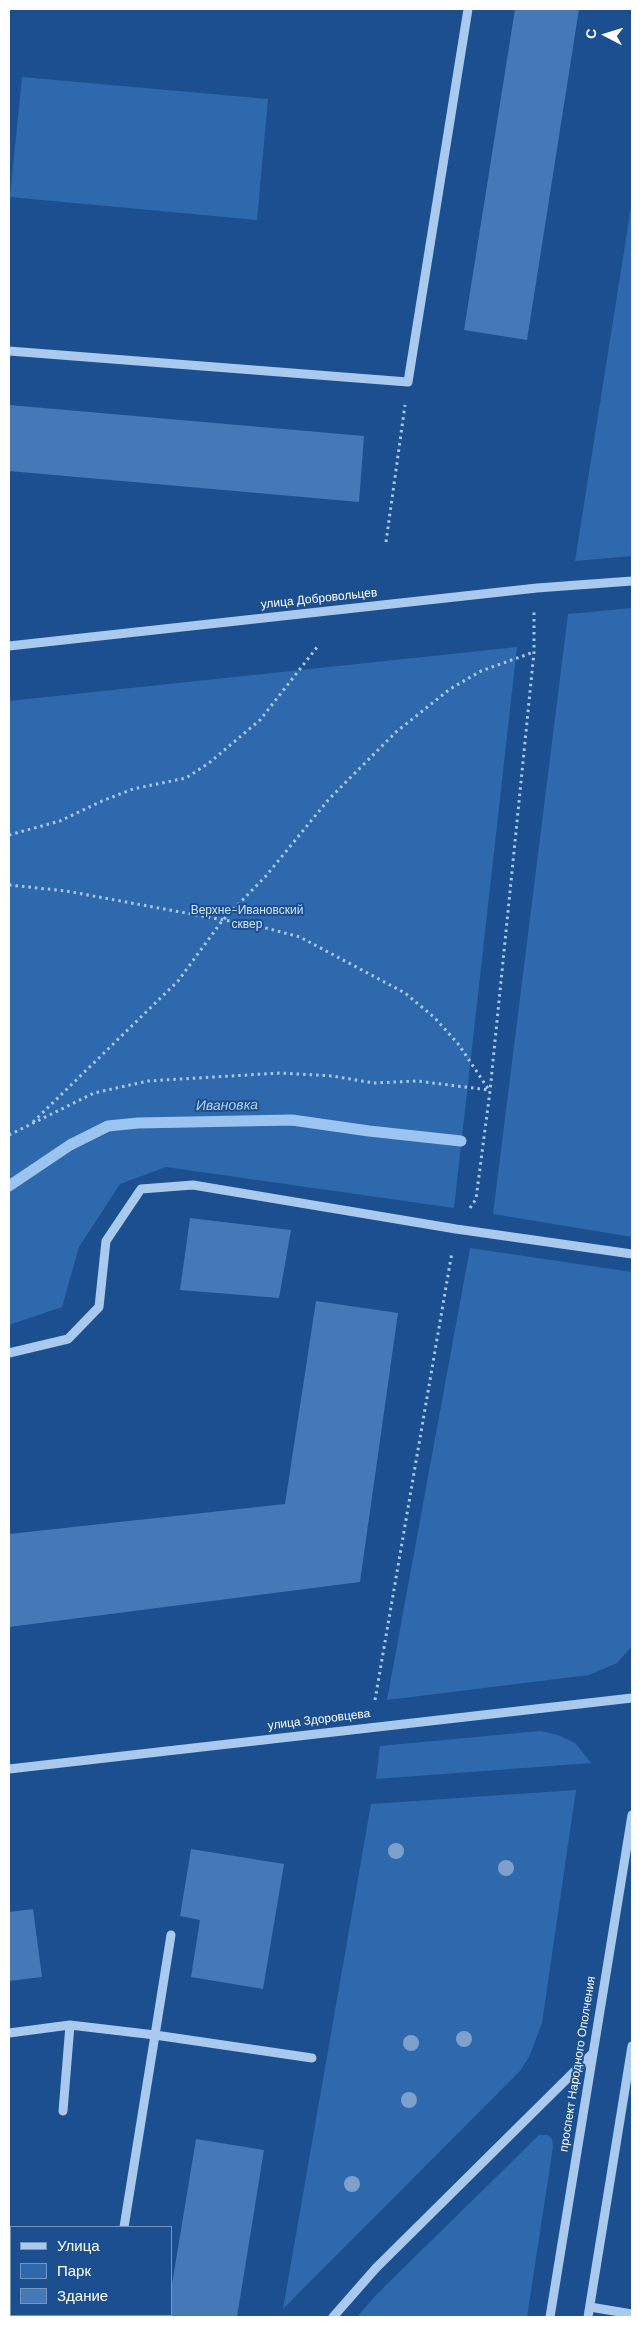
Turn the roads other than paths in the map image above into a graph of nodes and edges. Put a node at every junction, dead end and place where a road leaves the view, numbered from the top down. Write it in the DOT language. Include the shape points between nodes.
graph roads {
  1 [pos="468,9"];
  2 [pos="9,351"];
  3 [pos="632,581"];
  4 [pos="9,646"];
  5 [pos="632,1254"];
  6 [pos="9,1352"];
  7 [pos="632,1698"];
  8 [pos="9,1769"];
  9 [pos="632,1815"];
  10 [pos="172,1934"];
  11 [pos="70,2025"];
  12 [pos="9,2033"];
  13 [pos="155,2035"];
  14 [pos="632,2046"];
  15 [pos="592,2054"];
  16 [pos="312,2058"];
  17 [pos="63,2111"];
  18 [pos="124,2226"];
  19 [pos="590,2307"];
  20 [pos="632,2314"];
  21 [pos="333,2317"];
  22 [pos="550,2317"];
  23 [pos="588,2317"];
  1 -- 2 [label="street" via="408,382"];
  3 -- 4 [label="street, улица Добровольцев" via="537,588"];
  5 -- 6 [label="street" via="193,1185 140,1189 106,1241 99,1307 68,1339"];
  7 -- 8 [label="street, улица Здоровцева"];
  9 -- 15 [label="street, проспект Народного Ополчения"];
  10 -- 13 [label="street"];
  11 -- 12 [label="street"];
  11 -- 13 [label="street"];
  11 -- 17 [label="street"];
  13 -- 16 [label="street"];
  13 -- 18 [label="street"];
  14 -- 19 [label="street"];
  15 -- 21 [label="street" via="376,2268"];
  15 -- 22 [label="street, проспект Народного Ополчения"];
  19 -- 20 [label="street"];
  19 -- 23 [label="street"];
}
